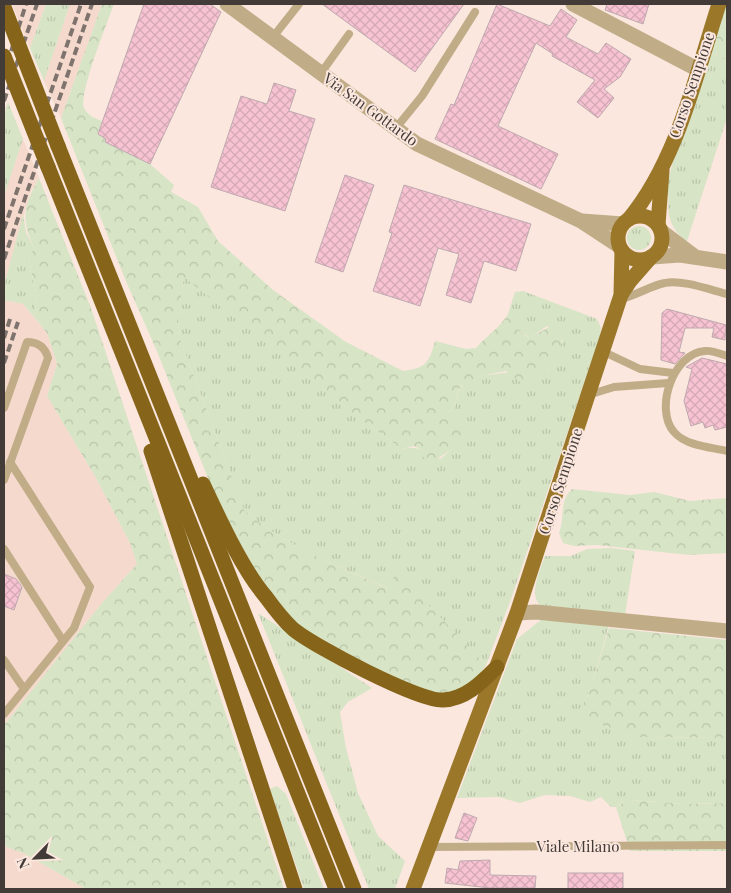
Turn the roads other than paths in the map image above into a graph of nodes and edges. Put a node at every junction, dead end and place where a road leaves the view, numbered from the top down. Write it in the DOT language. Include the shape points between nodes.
graph roads {
  1 [pos="12,4"];
  2 [pos="227,4"];
  3 [pos="299,4"];
  4 [pos="573,4"];
  5 [pos="719,4"];
  6 [pos="4,7"];
  7 [pos="474,12"];
  8 [pos="4,26"];
  9 [pos="349,34"];
  10 [pos="274,37"];
  11 [pos="4,56"];
  12 [pos="697,69"];
  13 [pos="321,73"];
  14 [pos="396,128"];
  15 [pos="663,167"];
  16 [pos="581,221"];
  17 [pos="626,221"];
  18 [pos="659,228"];
  19 [pos="621,249"];
  20 [pos="694,256"];
  21 [pos="652,257"];
  22 [pos="727,262"];
  23 [pos="727,294"];
  24 [pos="620,297"];
  25 [pos="602,351"];
  26 [pos="727,356"];
  27 [pos="148,370"];
  28 [pos="673,374"];
  29 [pos="131,377"];
  30 [pos="668,383"];
  31 [pos="588,395"];
  32 [pos="4,408"];
  33 [pos="727,451"];
  34 [pos="10,462"];
  35 [pos="4,480"];
  36 [pos="4,549"];
  37 [pos="517,613"];
  38 [pos="727,631"];
  39 [pos="63,641"];
  40 [pos="4,660"];
  41 [pos="497,667"];
  42 [pos="24,689"];
  43 [pos="4,714"];
  44 [pos="727,845"];
  45 [pos="429,847"];
  46 [pos="295,889"];
  47 [pos="336,889"];
  48 [pos="354,889"];
  49 [pos="413,889"];
  1 -- 8 [label="lane"];
  2 -- 10 [label="street, Via San Gottardo"];
  3 -- 10 [label="lane"];
  4 -- 12 [label="street"];
  5 -- 12 [label="main road, Corso Sempione"];
  6 -- 27 [label="highway, bridge"];
  7 -- 14 [label="lane" via="422,96"];
  9 -- 13 [label="lane"];
  10 -- 13 [label="street, Via San Gottardo"];
  11 -- 29 [label="highway, bridge"];
  12 -- 15 [label="main road, Corso Sempione"];
  13 -- 14 [label="street, Via San Gottardo"];
  14 -- 16 [label="street, Via San Gottardo" via="417,144"];
  15 -- 17 [label="main road, Corso Sempione" via="640,205"];
  15 -- 18 [label="main road, Corso Sempione"];
  16 -- 17 [label="street, Via San Gottardo"];
  16 -- 19 [label="street, Via San Gottardo"];
  17 -- 18 [label="main road" via="635,216 648,217"];
  17 -- 19 [label="main road" via="618,234"];
  18 -- 20 [label="street"];
  18 -- 21 [label="main road" via="661,246"];
  19 -- 21 [label="main road" via="626,256 638,260"];
  19 -- 24 [label="main road, Corso Sempione"];
  20 -- 21 [label="street"];
  20 -- 22 [label="street"];
  21 -- 24 [label="main road, Corso Sempione"];
  23 -- 24 [label="lane" via="671,282 633,296"];
  24 -- 25 [label="main road, Corso Sempione"];
  25 -- 28 [label="lane" via="640,368"];
  25 -- 31 [label="main road, Corso Sempione"];
  26 -- 28 [label="lane" via="704,351 689,357"];
  27 -- 41 [label="highway" via="239,555 264,596 294,629 333,653 420,696 442,701 462,696"];
  27 -- 48 [label="highway"];
  28 -- 30 [label="lane"];
  29 -- 46 [label="highway" via="161,484"];
  29 -- 47 [label="highway"];
  30 -- 31 [label="lane" via="614,387"];
  30 -- 33 [label="lane" via="668,420 673,432 686,442"];
  31 -- 37 [label="main road, Corso Sempione"];
  32 -- 34 [label="lane" via="27,342 35,342 46,350 48,358"];
  34 -- 35 [label="lane"];
  34 -- 39 [label="lane" via="90,587 74,628"];
  36 -- 39 [label="lane"];
  37 -- 38 [label="street" via="536,612"];
  37 -- 41 [label="main road, Corso Sempione"];
  39 -- 42 [label="lane"];
  40 -- 42 [label="lane"];
  41 -- 45 [label="main road"];
  42 -- 43 [label="lane"];
  44 -- 45 [label="lane, Viale Milano"];
  45 -- 49 [label="main road"];
}
